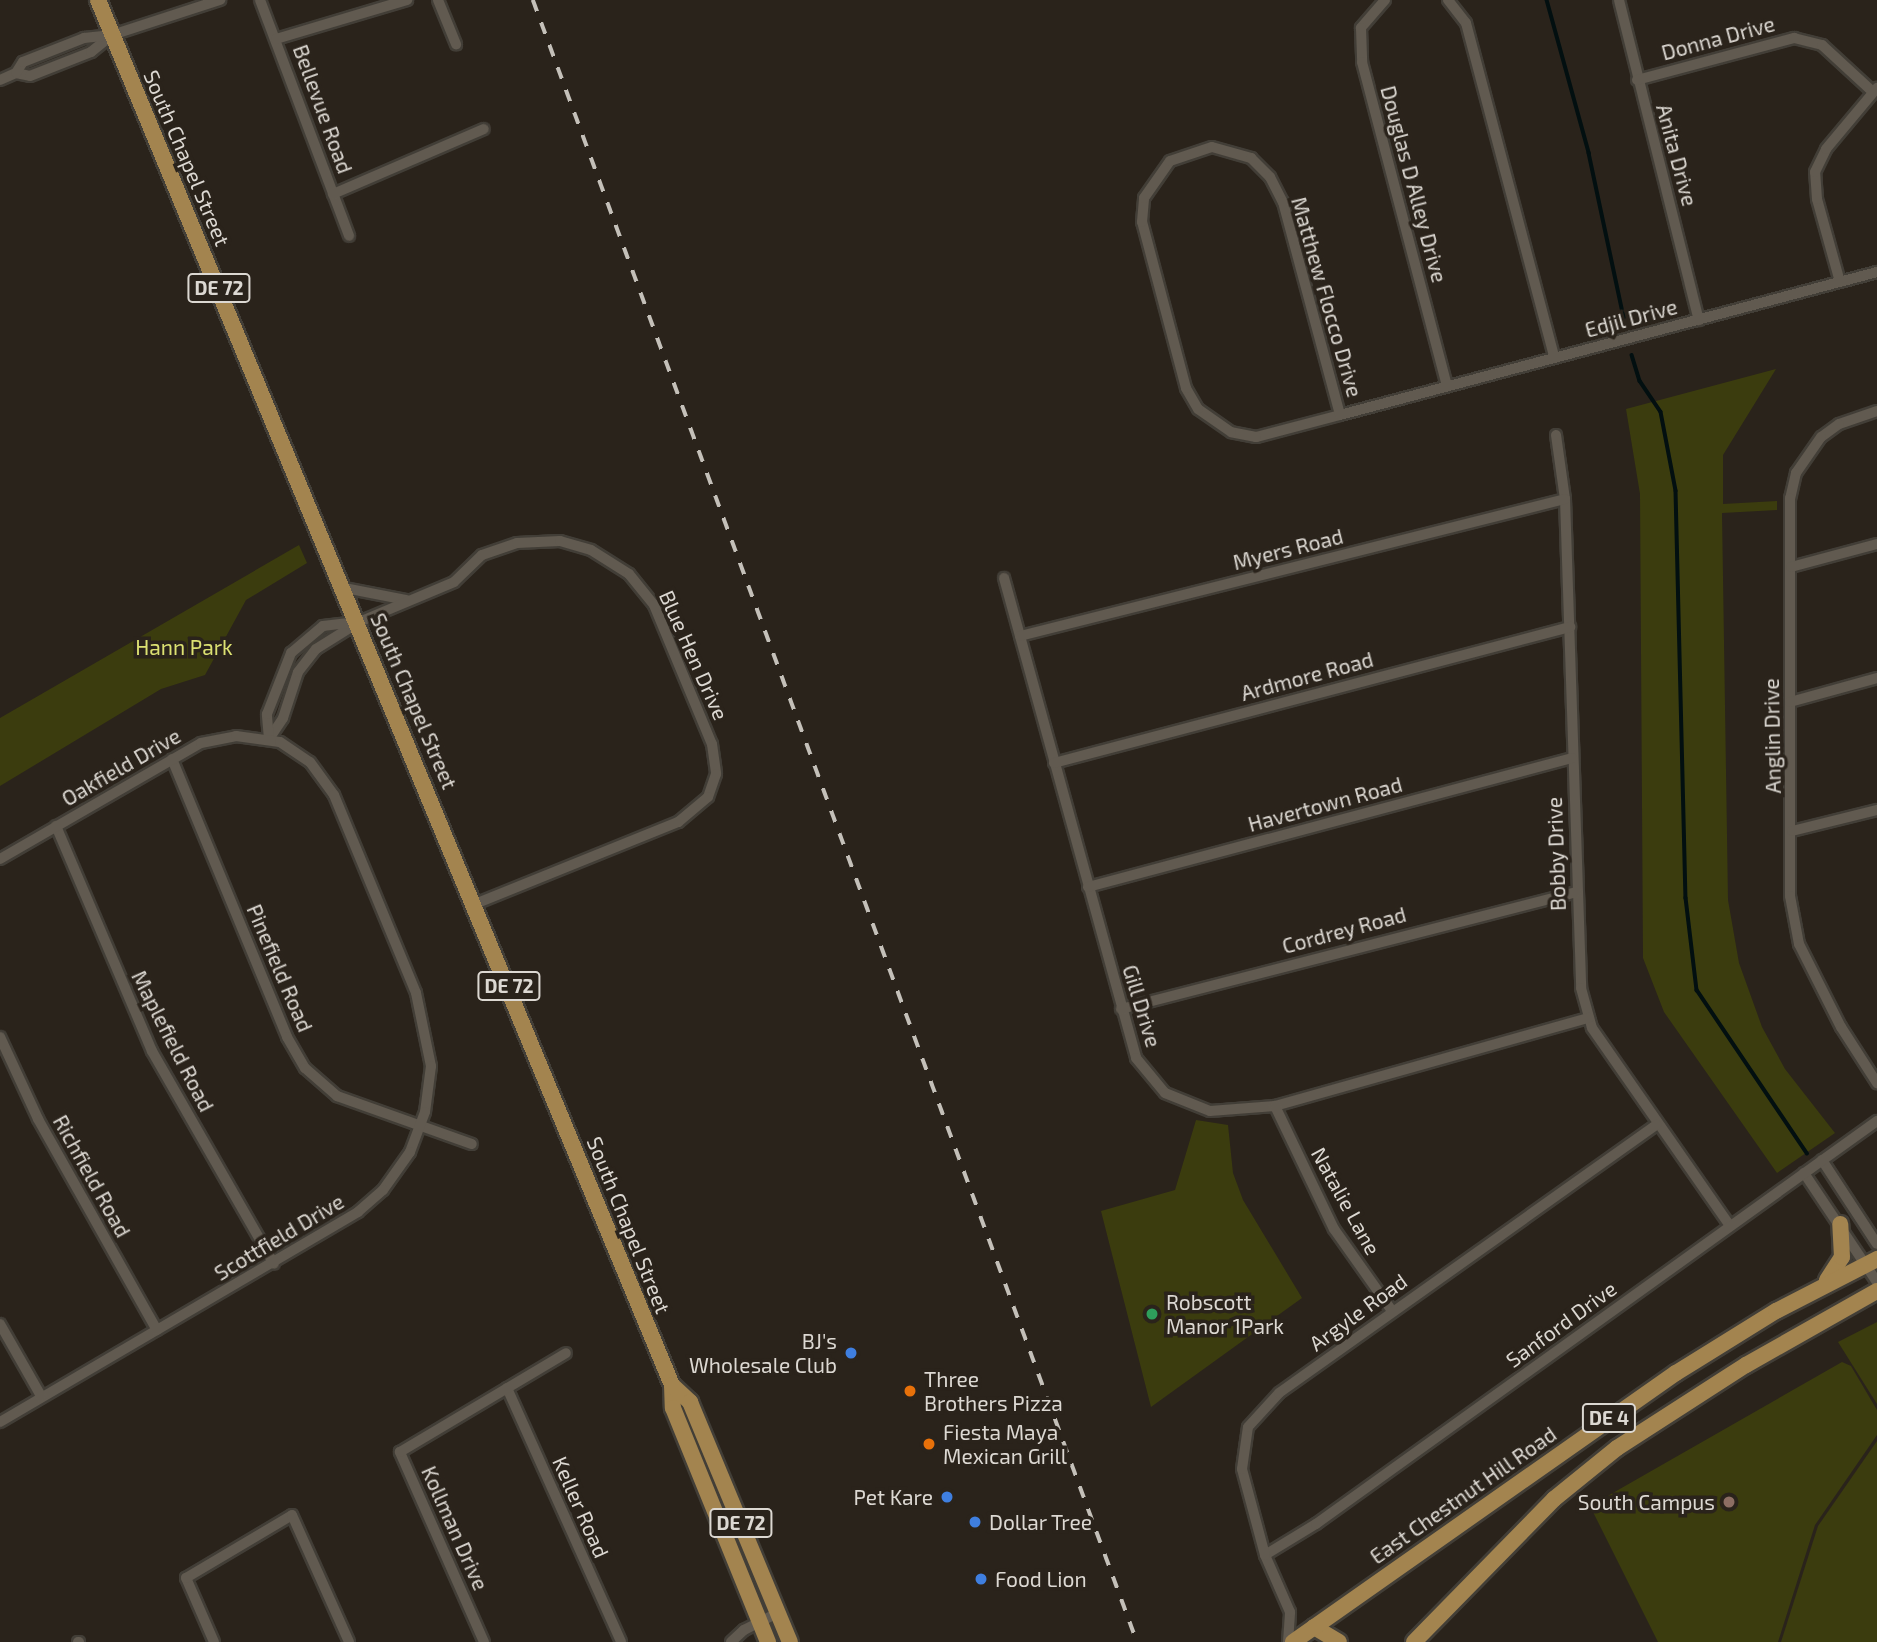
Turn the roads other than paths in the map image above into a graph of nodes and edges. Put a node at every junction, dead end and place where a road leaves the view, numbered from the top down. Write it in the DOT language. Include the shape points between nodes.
graph roads {
  1 [pos="98,0"];
  2 [pos="220,0"];
  3 [pos="260,0"];
  4 [pos="407,0"];
  5 [pos="438,0"];
  6 [pos="1385,0"];
  7 [pos="1448,0"];
  8 [pos="1619,0"];
  9 [pos="112,35"];
  10 [pos="276,39"];
  11 [pos="456,44"];
  12 [pos="0,80"];
  13 [pos="1637,80"];
  14 [pos="1875,90"];
  15 [pos="485,129"];
  16 [pos="333,194"];
  17 [pos="349,236"];
  18 [pos="1877,272"];
  19 [pos="1840,282"];
  20 [pos="1699,320"];
  21 [pos="1554,358"];
  22 [pos="1447,386"];
  23 [pos="1394,400"];
  24 [pos="1877,411"];
  25 [pos="1340,415"];
  26 [pos="1556,435"];
  27 [pos="1565,499"];
  28 [pos="1877,544"];
  29 [pos="1791,567"];
  30 [pos="1004,578"];
  31 [pos="345,588"];
  32 [pos="409,601"];
  33 [pos="359,622"];
  34 [pos="1570,627"];
  35 [pos="1020,636"];
  36 [pos="1877,678"];
  37 [pos="1790,702"];
  38 [pos="269,739"];
  39 [pos="1572,758"];
  40 [pos="172,759"];
  41 [pos="1054,762"];
  42 [pos="1877,810"];
  43 [pos="56,826"];
  44 [pos="1792,831"];
  45 [pos="0,859"];
  46 [pos="1088,887"];
  47 [pos="1577,891"];
  48 [pos="475,904"];
  49 [pos="1121,1009"];
  50 [pos="1589,1018"];
  51 [pos="0,1037"];
  52 [pos="1877,1083"];
  53 [pos="1275,1106"];
  54 [pos="1877,1121"];
  55 [pos="1656,1125"];
  56 [pos="421,1126"];
  57 [pos="472,1144"];
  58 [pos="1822,1160"];
  59 [pos="1804,1173"];
  60 [pos="1840,1224"];
  61 [pos="1730,1226"];
  62 [pos="1877,1244"];
  63 [pos="1872,1261"];
  64 [pos="274,1264"];
  65 [pos="1877,1282"];
  66 [pos="1822,1286"];
  67 [pos="1877,1290"];
  68 [pos="1392,1311"];
  69 [pos="0,1324"];
  70 [pos="157,1329"];
  71 [pos="566,1353"];
  72 [pos="672,1385"];
  73 [pos="507,1388"];
  74 [pos="41,1396"];
  75 [pos="0,1422"];
  76 [pos="1265,1555"];
  77 [pos="1290,1612"];
  78 [pos="778,1613"];
  79 [pos="760,1622"];
  80 [pos="1314,1627"];
  81 [pos="214,1642"];
  82 [pos="349,1642"];
  83 [pos="484,1642"];
  84 [pos="621,1642"];
  85 [pos="731,1642"];
  86 [pos="768,1642"];
  87 [pos="790,1642"];
  88 [pos="1291,1642"];
  89 [pos="1339,1642"];
  90 [pos="1414,1642"];
  1 -- 9 [label="main road, DE 72"];
  2 -- 9 [label="street"];
  3 -- 10 [label="street, Bellevue Road"];
  4 -- 10 [label="street"];
  5 -- 11 [label="street"];
  6 -- 22 [label="street, Douglas D Alley Drive" via="1361,28 1362,62"];
  7 -- 21 [label="street" via="1466,23"];
  8 -- 13 [label="street, Anita Drive"];
  9 -- 12 [label="street" via="91,52 30,76 16,73"];
  9 -- 31 [label="main road, South Chapel Street / DE 72"];
  10 -- 16 [label="street, Bellevue Road"];
  13 -- 14 [label="street, Donna Drive" via="1794,38 1822,45"];
  13 -- 20 [label="street, Anita Drive"];
  14 -- 19 [label="street" via="1826,149 1815,172 1817,199"];
  15 -- 16 [label="street, Bellevue Road"];
  16 -- 17 [label="street, Bellevue Road"];
  18 -- 19 [label="street, Edjil Drive"];
  19 -- 20 [label="street, Edjil Drive"];
  20 -- 21 [label="street, Edjil Drive"];
  21 -- 22 [label="street, Edjil Drive"];
  22 -- 23 [label="street, Edjil Drive"];
  23 -- 25 [label="street, Matthew Flocco Drive"];
  24 -- 29 [label="street, Anglin Drive" via="1839,424 1808,451 1790,498"];
  25 -- 25 [label="street, Matthew Flocco Drive" via="1256,437 1231,432 1198,409 1186,388 1142,222 1144,198 1170,161 1212,148 1251,158 1270,177 1283,202"];
  26 -- 27 [label="street, Bobby Drive"];
  27 -- 34 [label="street, Bobby Drive"];
  27 -- 35 [label="street, Myers Road"];
  28 -- 29 [label="street"];
  29 -- 37 [label="street, Anglin Drive"];
  30 -- 35 [label="street, Gill Drive"];
  31 -- 32 [label="street"];
  31 -- 33 [label="main road, South Chapel Street / DE 72"];
  32 -- 33 [label="street, Blue Hen Drive"];
  32 -- 48 [label="street, Blue Hen Drive" via="454,582 482,555 506,545 550,541 591,550 629,574 654,605 716,753 713,786 689,816"];
  33 -- 38 [label="street" via="307,660 283,718"];
  33 -- 38 [label="street" via="323,626 291,653 267,714"];
  33 -- 48 [label="main road, South Chapel Street / DE 72"];
  34 -- 39 [label="street, Bobby Drive"];
  34 -- 41 [label="street, Ardmore Road"];
  35 -- 41 [label="street, Gill Drive"];
  36 -- 37 [label="street"];
  37 -- 44 [label="street, Anglin Drive"];
  38 -- 40 [label="street, Oakfield Drive" via="224,737"];
  38 -- 56 [label="street, Scottfield Drive" via="302,755 329,785 416,993 430,1052"];
  39 -- 46 [label="street, Havertown Road"];
  39 -- 47 [label="street, Bobby Drive"];
  40 -- 43 [label="street, Oakfield Drive"];
  40 -- 56 [label="street, Pinefield Road" via="299,1059 337,1096"];
  41 -- 46 [label="street, Gill Drive"];
  42 -- 44 [label="street"];
  43 -- 45 [label="street, Oakfield Drive"];
  43 -- 64 [label="street, Maplefield Road" via="148,1042"];
  44 -- 52 [label="street, Anglin Drive" via="1790,896 1805,963"];
  46 -- 49 [label="street, Gill Drive"];
  47 -- 49 [label="street, Cordrey Road"];
  47 -- 50 [label="street, Bobby Drive" via="1578,958"];
  48 -- 72 [label="main road, South Chapel Street / DE 72"];
  49 -- 53 [label="street, Gill Drive" via="1136,1058 1165,1093 1210,1111"];
  50 -- 53 [label="street, Gill Drive"];
  50 -- 55 [label="street, Bobby Drive"];
  51 -- 70 [label="street, Richfield Road" via="38,1119"];
  53 -- 68 [label="street, Natalie Lane" via="1334,1228"];
  54 -- 58 [label="street, Sanford Drive"];
  55 -- 61 [label="street, Bobby Drive"];
  55 -- 68 [label="street, Argyle Road"];
  56 -- 57 [label="street, Pinefield Road"];
  56 -- 64 [label="street, Scottfield Drive" via="403,1165 372,1201"];
  58 -- 59 [label="street, Sanford Drive"];
  58 -- 62 [label="street"];
  59 -- 60 [label="street"];
  59 -- 61 [label="street, Sanford Drive"];
  60 -- 63 [label="street"];
  60 -- 66 [label="main road" via="1842,1258"];
  61 -- 76 [label="street, Sanford Drive" via="1327,1516"];
  63 -- 65 [label="street"];
  63 -- 66 [label="main road, East Chestnut Hill Road / DE 4"];
  64 -- 70 [label="street, Scottfield Drive"];
  66 -- 80 [label="main road, East Chestnut Hill Road / DE 4" via="1643,1394"];
  67 -- 90 [label="main road, DE 4" via="1746,1365 1608,1455 1554,1499"];
  68 -- 76 [label="street, Argyle Road" via="1279,1393 1248,1427 1242,1469"];
  69 -- 74 [label="street"];
  70 -- 74 [label="street, Scottfield Drive"];
  71 -- 73 [label="street, Kollman Drive"];
  72 -- 78 [label="main road, South Chapel Street / DE 72" via="690,1402"];
  72 -- 79 [label="main road, South Chapel Street / DE 72" via="673,1408"];
  73 -- 83 [label="street, Kollman Drive" via="400,1452"];
  73 -- 84 [label="street, Keller Road"];
  74 -- 75 [label="street, Scottfield Drive"];
  76 -- 77 [label="street, Argyle Road"];
  77 -- 80 [label="street"];
  77 -- 88 [label="street, Argyle Road"];
  78 -- 79 [label="street"];
  78 -- 87 [label="main road, South Chapel Street / DE 72"];
  79 -- 85 [label="street"];
  79 -- 86 [label="main road, South Chapel Street / DE 72"];
  80 -- 88 [label="main road, East Chestnut Hill Road / DE 4"];
  80 -- 89 [label="main road"];
  81 -- 82 [label="street" via="186,1578 292,1515"];
}
